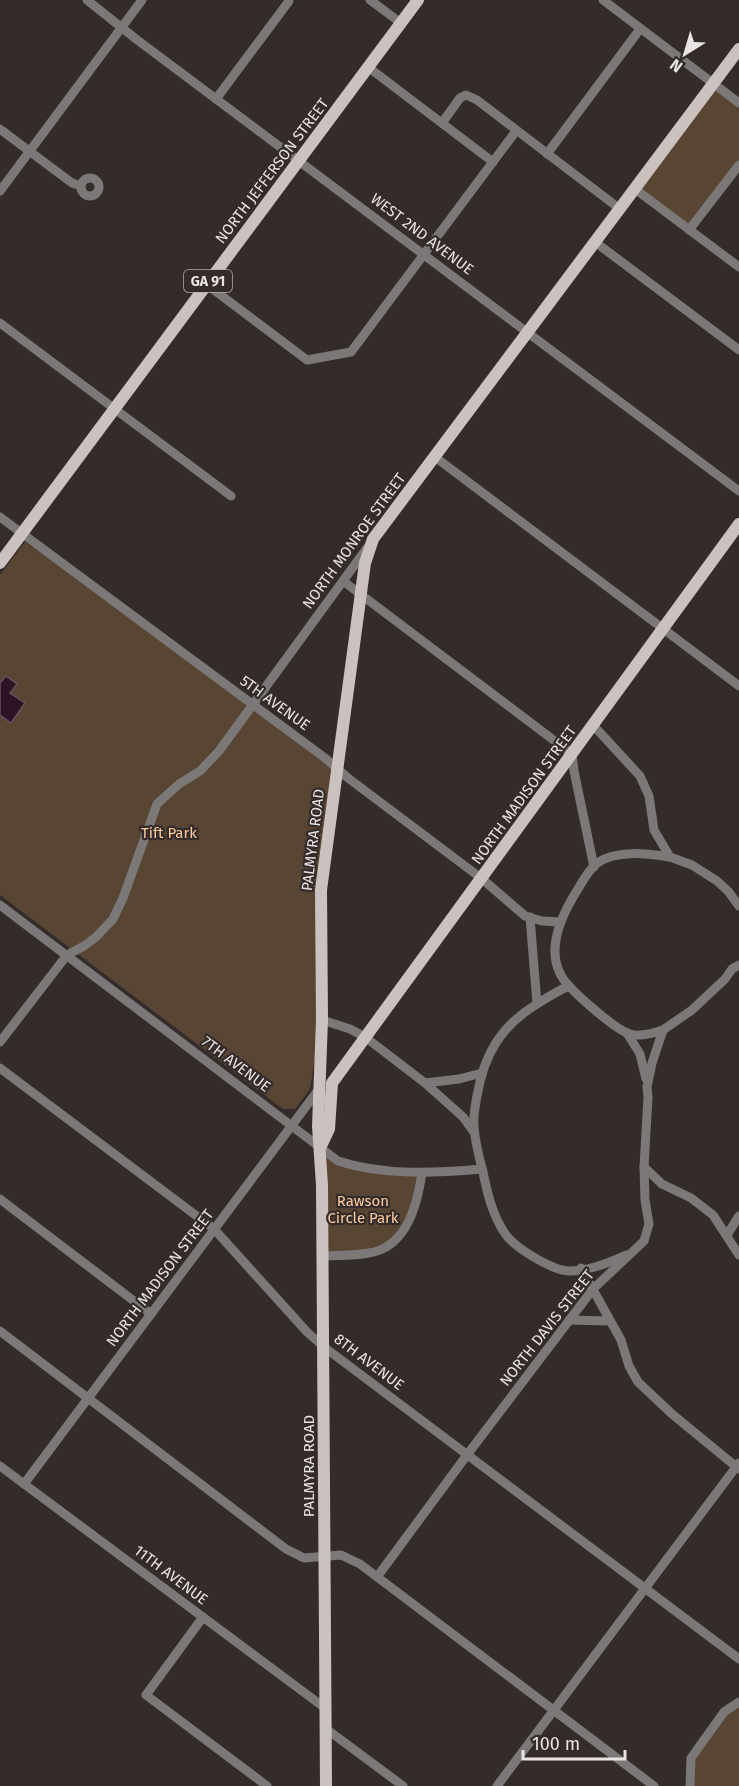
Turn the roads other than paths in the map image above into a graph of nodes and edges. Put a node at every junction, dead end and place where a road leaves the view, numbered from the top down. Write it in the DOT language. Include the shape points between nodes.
graph roads {
  1 [pos="87,0"];
  2 [pos="142,0"];
  3 [pos="370,0"];
  4 [pos="418,0"];
  5 [pos="603,0"];
  6 [pos="289,1"];
  7 [pos="401,23"];
  8 [pos="122,26"];
  9 [pos="640,29"];
  10 [pos="739,50"];
  11 [pos="368,67"];
  12 [pos="714,84"];
  13 [pos="216,99"];
  14 [pos="739,103"];
  15 [pos="442,123"];
  16 [pos="0,129"];
  17 [pos="516,131"];
  18 [pos="30,152"];
  19 [pos="547,154"];
  20 [pos="299,160"];
  21 [pos="494,162"];
  22 [pos="739,165"];
  23 [pos="81,186"];
  24 [pos="635,189"];
  25 [pos="0,191"];
  26 [pos="620,209"];
  27 [pos="689,230"];
  28 [pos="595,242"];
  29 [pos="424,255"];
  30 [pos="739,267"];
  31 [pos="206,284"];
  32 [pos="0,323"];
  33 [pos="528,333"];
  34 [pos="739,350"];
  35 [pos="115,408"];
  36 [pos="435,457"];
  37 [pos="739,491"];
  38 [pos="231,496"];
  39 [pos="0,517"];
  40 [pos="739,524"];
  41 [pos="23,533"];
  42 [pos="373,539"];
  43 [pos="0,563"];
  44 [pos="343,581"];
  45 [pos="362,595"];
  46 [pos="664,629"];
  47 [pos="739,686"];
  48 [pos="251,704"];
  49 [pos="593,725"];
  50 [pos="572,754"];
  51 [pos="337,769"];
  52 [pos="670,857"];
  53 [pos="594,867"];
  54 [pos="481,878"];
  55 [pos="0,905"];
  56 [pos="739,906"];
  57 [pos="530,917"];
  58 [pos="559,922"];
  59 [pos="66,955"];
  60 [pos="739,959"];
  61 [pos="736,967"];
  62 [pos="569,986"];
  63 [pos="537,1004"];
  64 [pos="321,1020"];
  65 [pos="663,1030"];
  66 [pos="627,1032"];
  67 [pos="365,1037"];
  68 [pos="0,1042"];
  69 [pos="0,1068"];
  70 [pos="482,1073"];
  71 [pos="332,1083"];
  72 [pos="425,1083"];
  73 [pos="647,1087"];
  74 [pos="319,1089"];
  75 [pos="292,1124"];
  76 [pos="474,1132"];
  77 [pos="321,1147"];
  78 [pos="644,1167"];
  79 [pos="482,1169"];
  80 [pos="422,1173"];
  81 [pos="0,1199"];
  82 [pos="739,1216"];
  83 [pos="214,1230"];
  84 [pos="727,1235"];
  85 [pos="635,1251"];
  86 [pos="739,1255"];
  87 [pos="321,1256"];
  88 [pos="581,1268"];
  89 [pos="593,1289"];
  90 [pos="152,1314"];
  91 [pos="569,1320"];
  92 [pos="610,1321"];
  93 [pos="0,1331"];
  94 [pos="324,1347"];
  95 [pos="88,1398"];
  96 [pos="467,1455"];
  97 [pos="0,1466"];
  98 [pos="738,1467"];
  99 [pos="24,1484"];
  100 [pos="324,1556"];
  101 [pos="377,1577"];
  102 [pos="644,1589"];
  103 [pos="203,1617"];
  104 [pos="739,1659"];
  105 [pos="739,1702"];
  106 [pos="325,1708"];
  107 [pos="555,1710"];
  108 [pos="326,1728"];
  109 [pos="267,1786"];
  110 [pos="326,1786"];
  111 [pos="403,1786"];
  112 [pos="498,1786"];
  113 [pos="654,1786"];
  114 [pos="690,1786"];
  1 -- 8 [label="street, WEST 2ND AVENUE"];
  2 -- 8 [label="street"];
  3 -- 7 [label="street"];
  4 -- 7 [label="main road, NORTH JEFFERSON STREET / GA 91"];
  5 -- 9 [label="street"];
  6 -- 13 [label="street"];
  7 -- 11 [label="main road, NORTH JEFFERSON STREET / GA 91"];
  8 -- 13 [label="street, WEST 2ND AVENUE"];
  8 -- 18 [label="street"];
  9 -- 12 [label="street"];
  9 -- 19 [label="street"];
  10 -- 12 [label="main road, NORTH MONROE STREET"];
  11 -- 15 [label="street"];
  11 -- 20 [label="main road, NORTH JEFFERSON STREET / GA 91"];
  12 -- 14 [label="street"];
  12 -- 24 [label="main road, NORTH MONROE STREET"];
  13 -- 20 [label="street, WEST 2ND AVENUE"];
  15 -- 17 [label="street" via="466,95"];
  15 -- 21 [label="street"];
  16 -- 18 [label="street"];
  17 -- 19 [label="street"];
  17 -- 21 [label="street"];
  18 -- 23 [label="street"];
  18 -- 25 [label="street"];
  19 -- 26 [label="street"];
  20 -- 29 [label="street, WEST 2ND AVENUE"];
  20 -- 31 [label="main road, NORTH JEFFERSON STREET / GA 91"];
  21 -- 29 [label="street"];
  22 -- 27 [label="street"];
  24 -- 26 [label="main road, NORTH MONROE STREET"];
  24 -- 27 [label="street"];
  26 -- 28 [label="main road, NORTH MONROE STREET"];
  27 -- 30 [label="street"];
  28 -- 33 [label="main road, NORTH MONROE STREET"];
  28 -- 34 [label="street"];
  29 -- 31 [label="street" via="351,352 326,358 307,360"];
  29 -- 33 [label="street, WEST 2ND AVENUE"];
  31 -- 35 [label="main road, NORTH JEFFERSON STREET / GA 91"];
  32 -- 35 [label="street"];
  33 -- 36 [label="main road, NORTH MONROE STREET"];
  33 -- 37 [label="street, WEST 2ND AVENUE"];
  35 -- 38 [label="street"];
  35 -- 41 [label="main road, NORTH JEFFERSON STREET / GA 91"];
  36 -- 42 [label="main road, NORTH MONROE STREET"];
  36 -- 46 [label="street"];
  39 -- 41 [label="street, 5TH AVENUE"];
  40 -- 46 [label="main road, NORTH MADISON STREET"];
  41 -- 43 [label="main road, NORTH JEFFERSON STREET / GA 91"];
  41 -- 48 [label="street, 5TH AVENUE"];
  42 -- 44 [label="street, NORTH MONROE STREET"];
  42 -- 45 [label="main road, PALMYRA ROAD" via="365,563"];
  44 -- 45 [label="street"];
  44 -- 48 [label="street, NORTH MONROE STREET"];
  45 -- 50 [label="street"];
  45 -- 51 [label="main road, PALMYRA ROAD"];
  46 -- 47 [label="street"];
  46 -- 49 [label="main road, NORTH MADISON STREET"];
  48 -- 51 [label="street, 5TH AVENUE"];
  48 -- 59 [label="street, NORTH MONROE STREET" via="208,763 157,804 117,912 96,937"];
  49 -- 50 [label="main road, NORTH MADISON STREET"];
  49 -- 52 [label="street" via="640,776 649,796 654,830"];
  50 -- 53 [label="street"];
  50 -- 54 [label="main road, NORTH MADISON STREET"];
  51 -- 54 [label="street, 5TH AVENUE"];
  51 -- 64 [label="main road, PALMYRA ROAD" via="321,890"];
  52 -- 53 [label="street" via="623,855"];
  52 -- 56 [label="street" via="717,881"];
  53 -- 58 [label="street"];
  54 -- 57 [label="street, 5TH AVENUE"];
  54 -- 67 [label="main road, NORTH MADISON STREET"];
  55 -- 59 [label="street, 7TH AVENUE"];
  57 -- 58 [label="street, 5TH AVENUE"];
  57 -- 63 [label="street"];
  58 -- 62 [label="street" via="555,940 558,969"];
  59 -- 68 [label="street, NORTH MONROE STREET"];
  59 -- 75 [label="street, 7TH AVENUE"];
  60 -- 61 [label="street"];
  61 -- 65 [label="street" via="692,1010"];
  62 -- 63 [label="street"];
  62 -- 66 [label="street"];
  63 -- 70 [label="street" via="519,1015 500,1036"];
  64 -- 67 [label="street"];
  64 -- 74 [label="main road, PALMYRA ROAD"];
  65 -- 66 [label="street" via="631,1035"];
  65 -- 73 [label="street, NORTH DAVIS STREET"];
  66 -- 73 [label="street" via="640,1054"];
  67 -- 71 [label="main road, NORTH MADISON STREET"];
  67 -- 72 [label="street"];
  69 -- 83 [label="street, 8TH AVENUE"];
  70 -- 72 [label="street"];
  70 -- 76 [label="street"];
  71 -- 77 [label="main road, PALMYRA ROAD" via="329,1129"];
  72 -- 76 [label="street"];
  73 -- 78 [label="street, NORTH DAVIS STREET"];
  74 -- 75 [label="street, NORTH MADISON STREET"];
  74 -- 77 [label="main road, PALMYRA ROAD"];
  75 -- 77 [label="street, 7TH AVENUE"];
  75 -- 83 [label="street, NORTH MADISON STREET"];
  76 -- 79 [label="street"];
  77 -- 80 [label="street, 7TH AVENUE" via="341,1162"];
  77 -- 87 [label="main road, PALMYRA ROAD"];
  78 -- 84 [label="street" via="662,1184 702,1206"];
  78 -- 85 [label="street, NORTH DAVIS STREET" via="649,1224 644,1241"];
  79 -- 80 [label="street, 7TH AVENUE"];
  79 -- 88 [label="street" via="505,1235 541,1260 569,1271"];
  80 -- 87 [label="street" via="412,1214 399,1236 369,1253"];
  81 -- 90 [label="street"];
  82 -- 84 [label="street"];
  83 -- 90 [label="street, NORTH MADISON STREET"];
  83 -- 94 [label="street, 8TH AVENUE"];
  84 -- 86 [label="street"];
  85 -- 88 [label="street" via="609,1263"];
  85 -- 89 [label="street, NORTH DAVIS STREET"];
  87 -- 94 [label="main road, PALMYRA ROAD"];
  88 -- 89 [label="street"];
  89 -- 91 [label="street, NORTH DAVIS STREET"];
  89 -- 92 [label="street"];
  90 -- 95 [label="street, NORTH MADISON STREET"];
  91 -- 92 [label="street"];
  91 -- 96 [label="street, NORTH DAVIS STREET"];
  92 -- 98 [label="street" via="631,1371 647,1392"];
  93 -- 95 [label="street"];
  94 -- 96 [label="street, 8TH AVENUE"];
  94 -- 100 [label="main road, PALMYRA ROAD"];
  95 -- 99 [label="street, NORTH MADISON STREET"];
  95 -- 100 [label="street" via="286,1548 304,1558"];
  96 -- 101 [label="street, NORTH DAVIS STREET"];
  96 -- 102 [label="street, 8TH AVENUE"];
  97 -- 99 [label="street, 11TH AVENUE"];
  98 -- 102 [label="street"];
  99 -- 103 [label="street, 11TH AVENUE"];
  100 -- 101 [label="street" via="350,1558"];
  100 -- 106 [label="main road, PALMYRA ROAD"];
  101 -- 107 [label="street"];
  102 -- 104 [label="street, 8TH AVENUE"];
  102 -- 107 [label="street"];
  103 -- 106 [label="street, 11TH AVENUE"];
  103 -- 109 [label="street" via="146,1695"];
  105 -- 114 [label="street" via="724,1712 691,1758"];
  106 -- 108 [label="main road, PALMYRA ROAD"];
  107 -- 112 [label="street"];
  107 -- 113 [label="street"];
  108 -- 110 [label="main road, PALMYRA ROAD"];
  108 -- 111 [label="street"];
}
